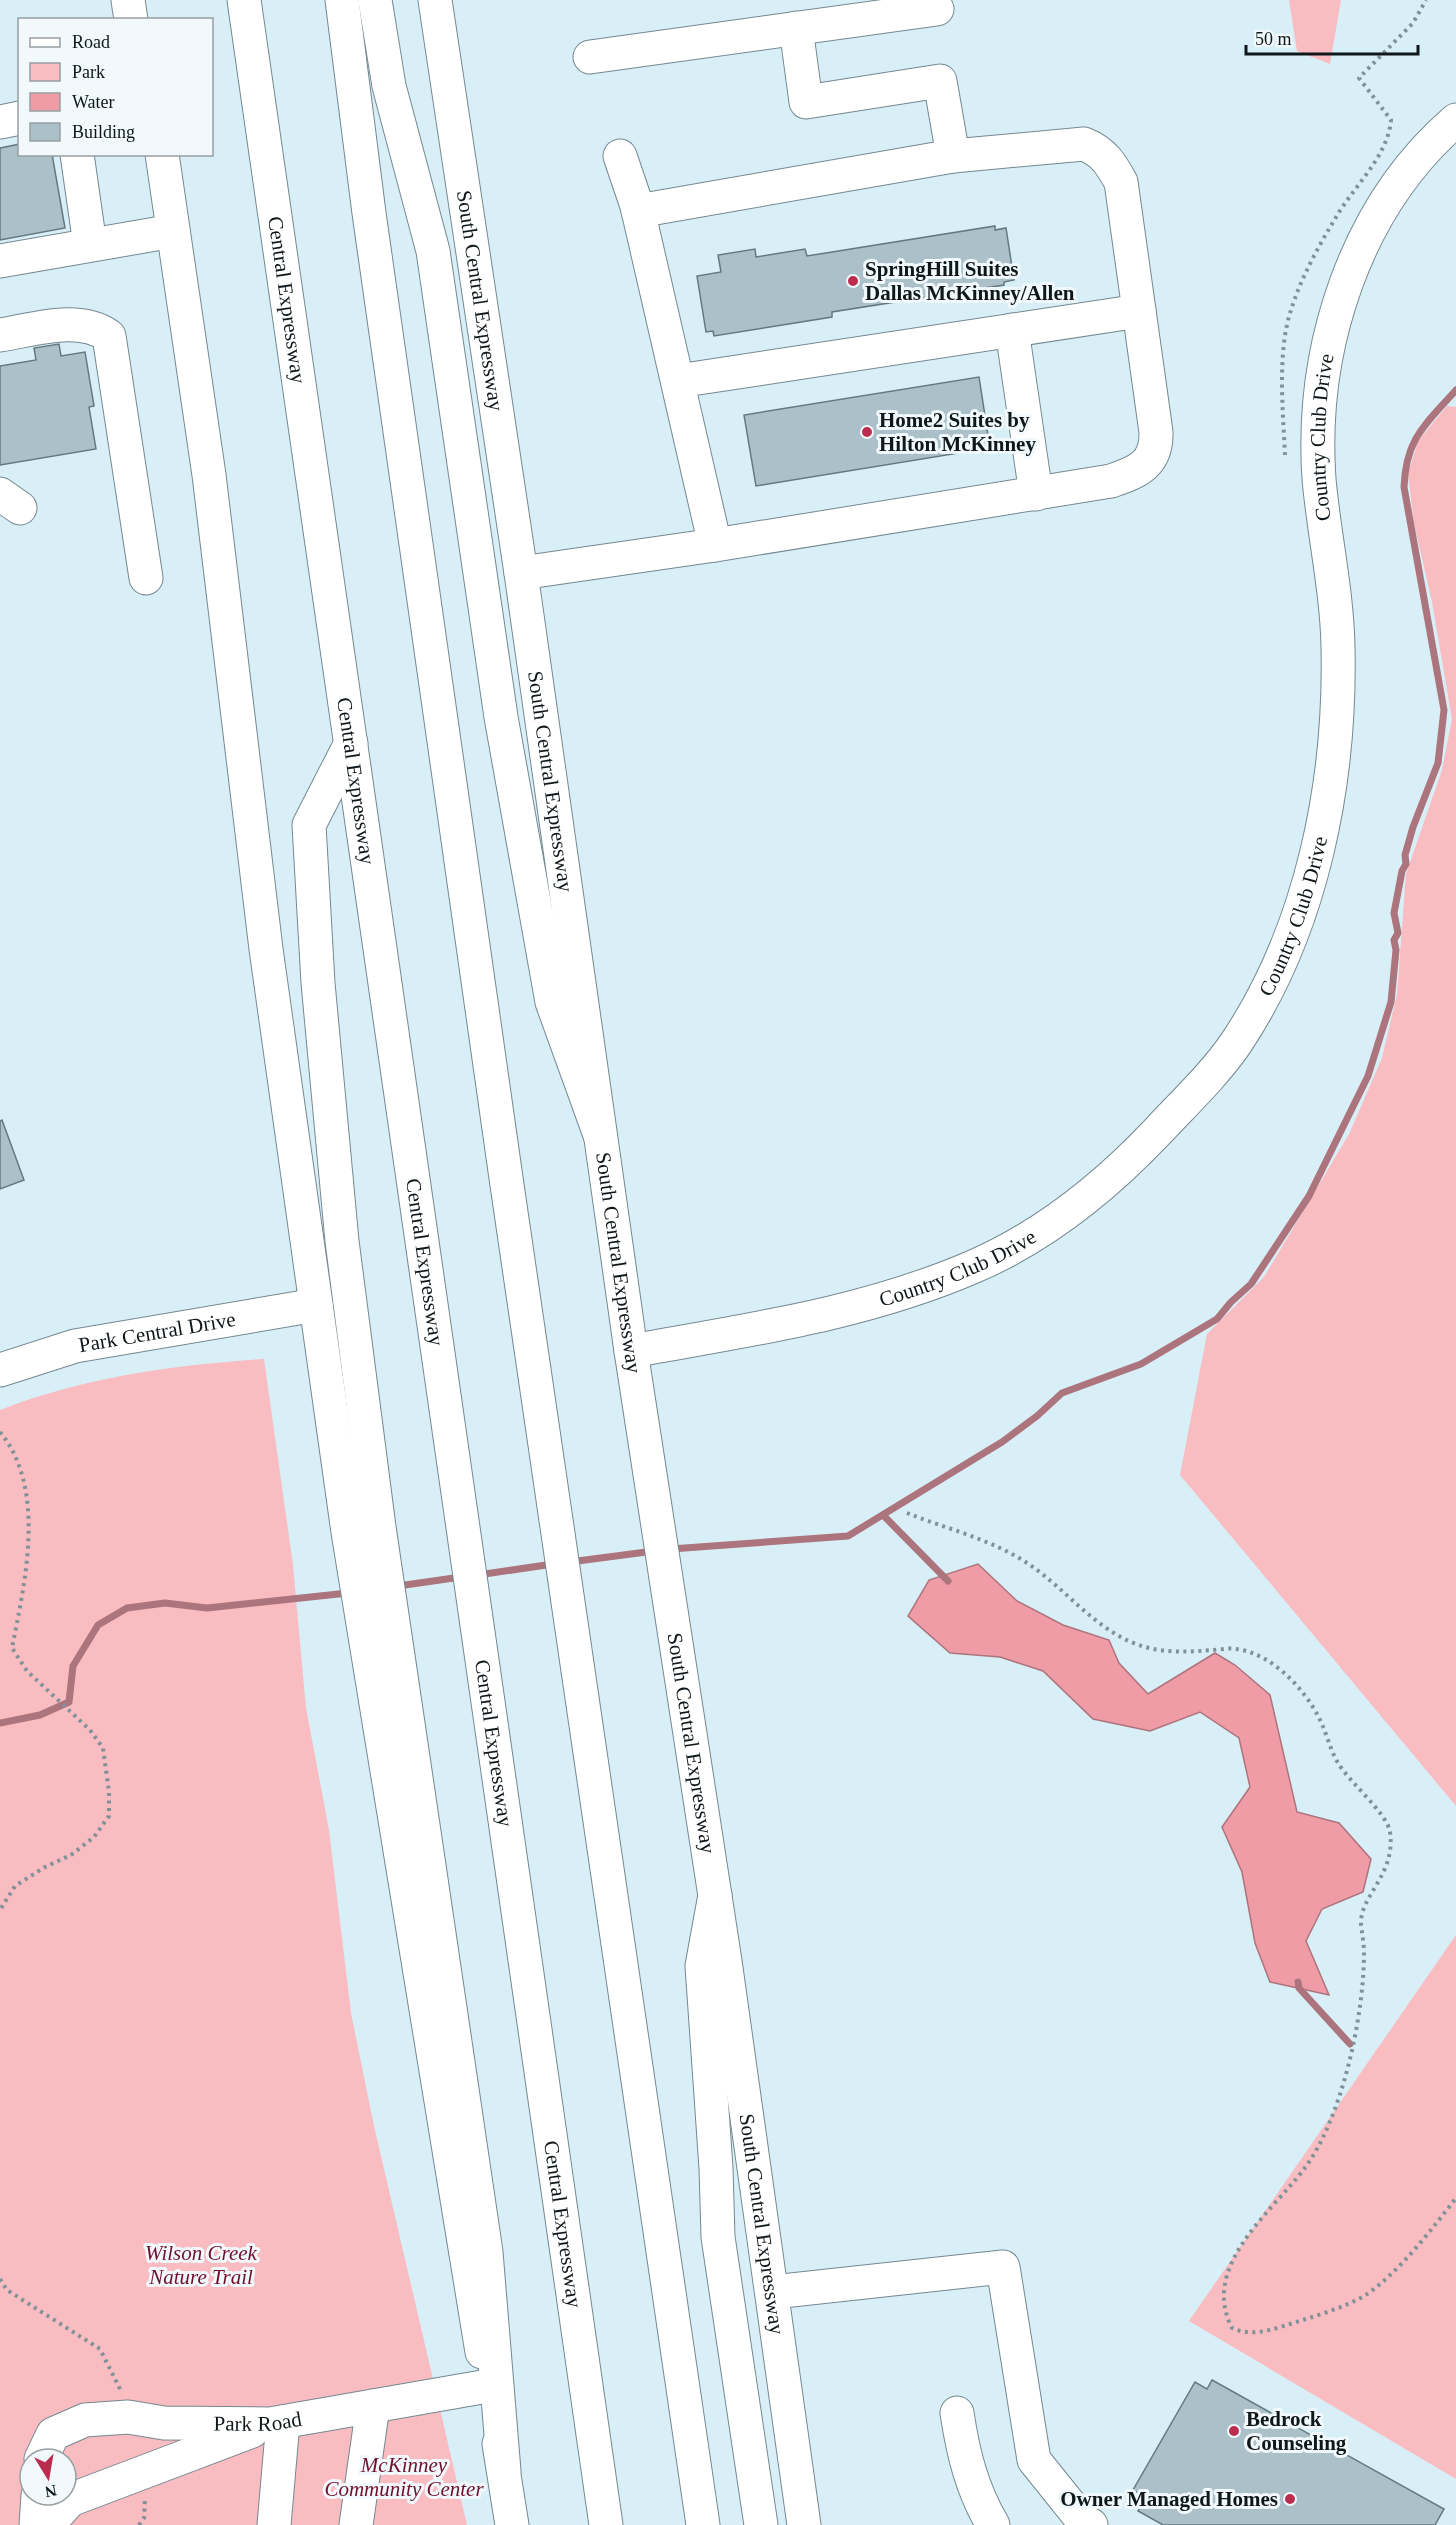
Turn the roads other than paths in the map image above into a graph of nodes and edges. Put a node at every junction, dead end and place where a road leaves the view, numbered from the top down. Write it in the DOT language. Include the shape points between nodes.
graph roads {
  1 [pos="128,0"];
  2 [pos="146,0"];
  3 [pos="244,0"];
  4 [pos="342,0"];
  5 [pos="375,0"];
  6 [pos="435,0"];
  7 [pos="937,9"];
  8 [pos="131,18"];
  9 [pos="148,18"];
  10 [pos="796,28"];
  11 [pos="590,57"];
  12 [pos="18,118"];
  13 [pos="1456,120"];
  14 [pos="0,122"];
  15 [pos="77,156"];
  16 [pos="162,156"];
  17 [pos="620,156"];
  18 [pos="953,156"];
  19 [pos="638,211"];
  20 [pos="173,231"];
  21 [pos="90,245"];
  22 [pos="0,261"];
  23 [pos="1139,311"];
  24 [pos="1012,330"];
  25 [pos="0,335"];
  26 [pos="678,381"];
  27 [pos="1035,494"];
  28 [pos="715,545"];
  29 [pos="521,573"];
  30 [pos="146,578"];
  31 [pos="351,743"];
  32 [pos="600,1135"];
  33 [pos="316,1305"];
  34 [pos="631,1351"];
  35 [pos="0,1370"];
  36 [pos="363,1530"];
  37 [pos="379,1632"];
  38 [pos="715,1895"];
  39 [pos="773,2292"];
  40 [pos="488,2386"];
  41 [pos="373,2406"];
  42 [pos="957,2413"];
  43 [pos="277,2423"];
  44 [pos="47,2447"];
  45 [pos="504,2471"];
  46 [pos="37,2507"];
  47 [pos="36,2525"];
  48 [pos="48,2525"];
  49 [pos="274,2525"];
  50 [pos="356,2525"];
  51 [pos="512,2525"];
  52 [pos="606,2525"];
  53 [pos="703,2525"];
  54 [pos="761,2525"];
  55 [pos="804,2525"];
  56 [pos="993,2525"];
  57 [pos="1091,2525"];
  1 -- 8 [label="main road"];
  2 -- 9 [label="main road"];
  3 -- 31 [label="main road, Central Expressway"];
  4 -- 53 [label="main road"];
  5 -- 32 [label="main road" via="388,86 433,251 501,717 552,1002"];
  6 -- 29 [label="main road, South Central Expressway"];
  7 -- 10 [label="main road"];
  10 -- 11 [label="main road"];
  10 -- 18 [label="main road" via="806,102 940,81"];
  12 -- 14 [label="main road"];
  13 -- 34 [label="main road, Country Club Drive" via="1415,163 1375,221 1353,264 1328,348 1318,437 1322,509 1338,642 1331,771 1311,873 1296,923 1276,970 1235,1044 1195,1092 1113,1176 1017,1245 979,1265 892,1297 824,1316"];
  15 -- 21 [label="main road"];
  16 -- 20 [label="main road"];
  17 -- 19 [label="main road"];
  18 -- 19 [label="main road"];
  18 -- 23 [label="main road" via="1065,144 1084,144 1099,150 1121,182"];
  19 -- 26 [label="main road"];
  20 -- 21 [label="main road"];
  20 -- 33 [label="main road" via="209,475 267,949"];
  21 -- 22 [label="main road"];
  23 -- 24 [label="main road"];
  23 -- 27 [label="main road" via="1156,432 1155,452 1143,466 1111,482"];
  24 -- 26 [label="main road"];
  24 -- 27 [label="main road"];
  25 -- 30 [label="main road" via="71,325 93,328 109,336"];
  26 -- 28 [label="main road"];
  27 -- 28 [label="main road"];
  28 -- 29 [label="main road"];
  29 -- 32 [label="main road, South Central Expressway"];
  31 -- 36 [label="main road" via="309,825 318,983"];
  31 -- 52 [label="main road, Central Expressway"];
  32 -- 34 [label="main road, South Central Expressway"];
  33 -- 35 [label="main road, Park Central Drive" via="75,1346"];
  33 -- 36 [label="main road"];
  34 -- 38 [label="main road, South Central Expressway"];
  36 -- 37 [label="main road"];
  37 -- 40 [label="main road"];
  37 -- 45 [label="main road" via="486,2252"];
  38 -- 39 [label="main road, South Central Expressway"];
  38 -- 54 [label="main road" via="702,1966 717,2237"];
  39 -- 55 [label="main road, South Central Expressway"];
  39 -- 57 [label="main road" via="1003,2267 1034,2460 1083,2521"];
  40 -- 41 [label="main road, Park Road"];
  40 -- 45 [label="main road"];
  41 -- 43 [label="main road, Park Road"];
  41 -- 50 [label="main road"];
  42 -- 56 [label="main road" via="967,2466"];
  43 -- 44 [label="main road, Park Road" via="164,2423 128,2417 86,2420 53,2434"];
  43 -- 48 [label="main road" via="70,2500"];
  43 -- 49 [label="main road"];
  45 -- 51 [label="main road"];
  46 -- 47 [label="main road"];
}
